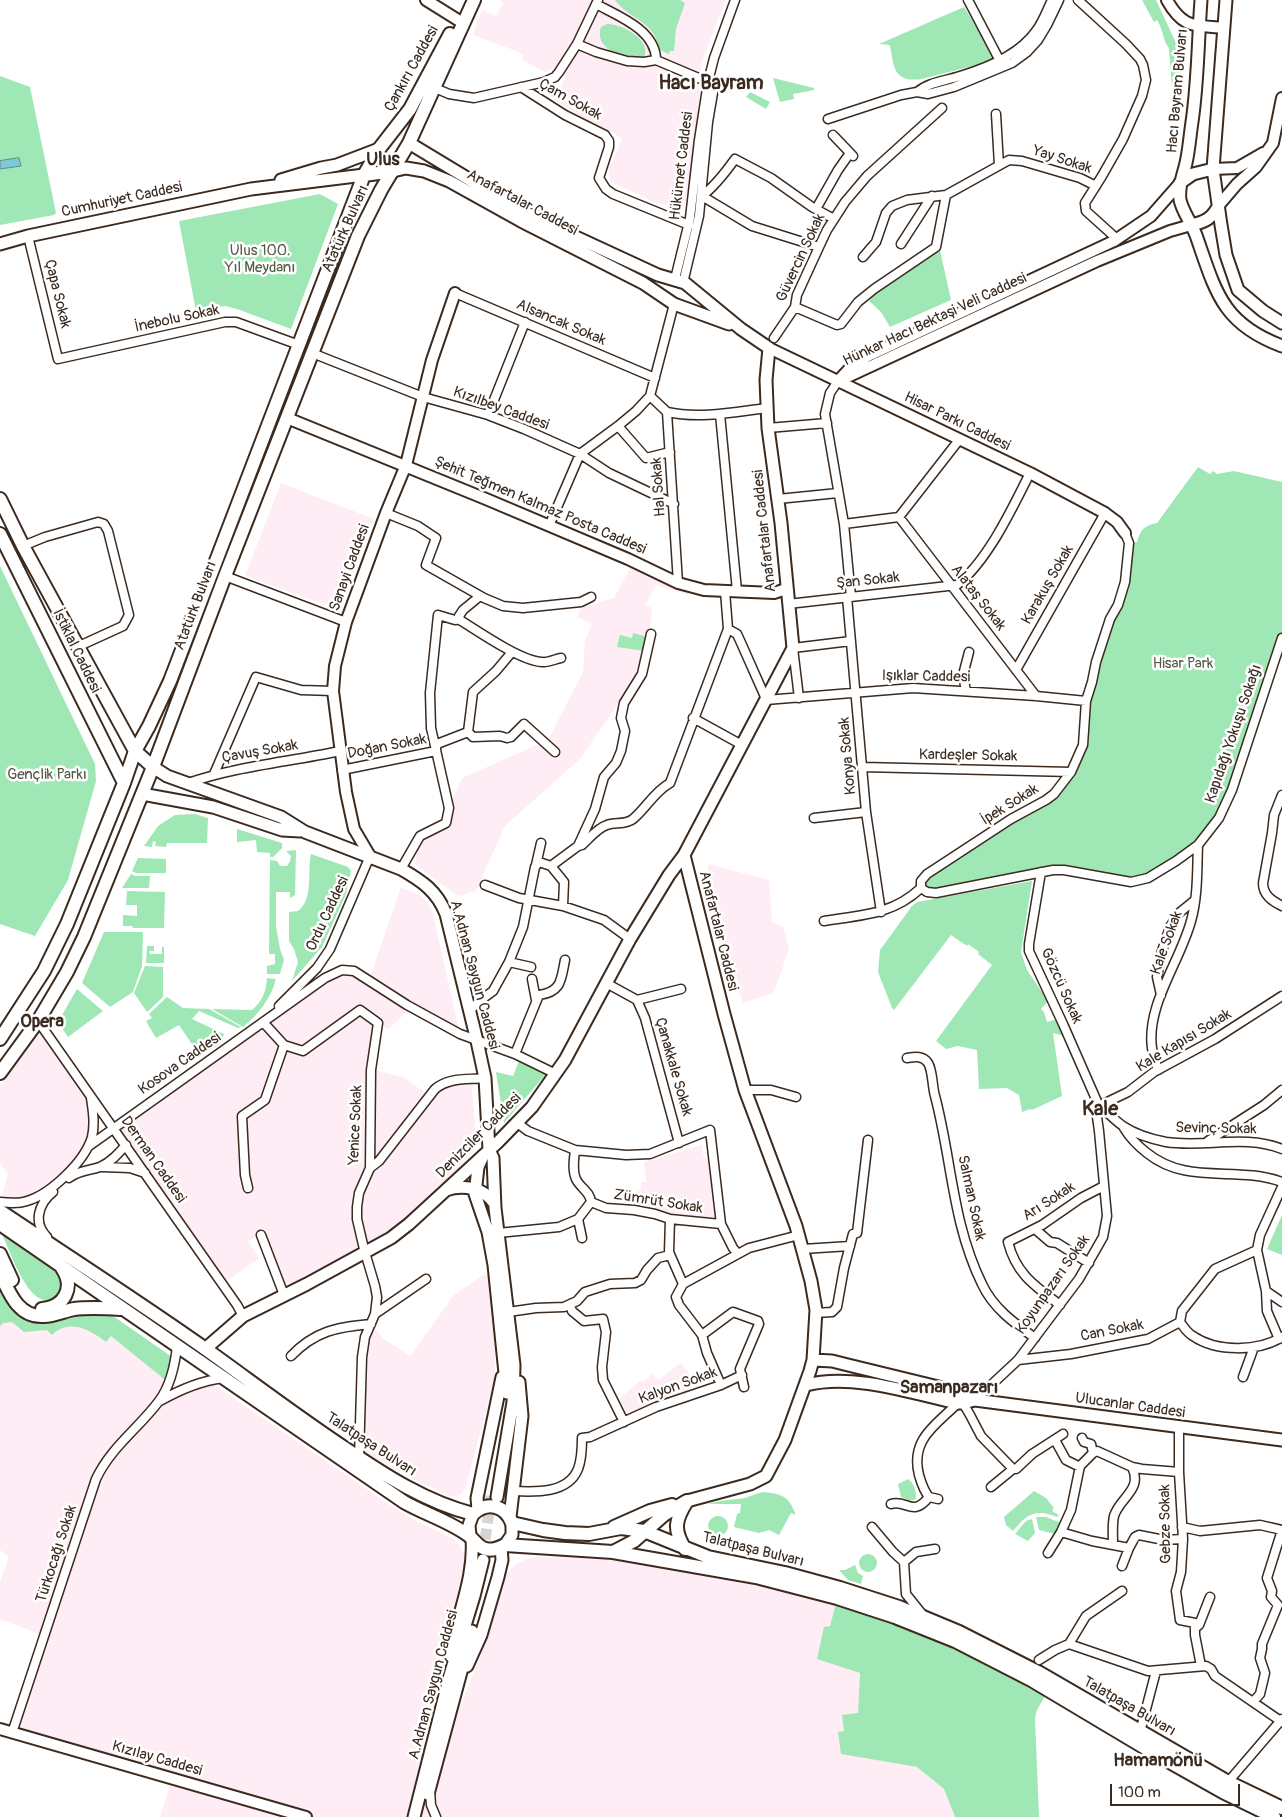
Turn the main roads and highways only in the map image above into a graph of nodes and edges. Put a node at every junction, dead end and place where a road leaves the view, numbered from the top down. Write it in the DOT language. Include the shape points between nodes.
graph roads {
  1 [pos="466,0"];
  2 [pos="474,0"];
  3 [pos="1201,0"];
  4 [pos="1226,0"];
  5 [pos="409,143"];
  6 [pos="379,149"];
  7 [pos="1213,168"];
  8 [pos="393,171"];
  9 [pos="364,175"];
  10 [pos="1180,183"];
  11 [pos="251,189"];
  12 [pos="1219,205"];
  13 [pos="1191,225"];
  14 [pos="0,244"];
  15 [pos="679,281"];
  16 [pos="663,297"];
  17 [pos="678,305"];
  18 [pos="1282,322"];
  19 [pos="741,328"];
  20 [pos="1282,346"];
  21 [pos="0,492"];
  22 [pos="0,499"];
  23 [pos="6,513"];
  24 [pos="0,534"];
  25 [pos="135,751"];
  26 [pos="153,767"];
  27 [pos="124,783"];
  28 [pos="142,794"];
  29 [pos="305,832"];
  30 [pos="684,855"];
  31 [pos="669,875"];
  32 [pos="690,886"];
  33 [pos="0,1038"];
  34 [pos="0,1072"];
  35 [pos="488,1150"];
  36 [pos="475,1189"];
  37 [pos="446,1190"];
  38 [pos="494,1203"];
  39 [pos="0,1211"];
  40 [pos="0,1224"];
  41 [pos="0,1254"];
  42 [pos="61,1266"];
  43 [pos="0,1273"];
  44 [pos="123,1309"];
  45 [pos="205,1349"];
  46 [pos="813,1360"];
  47 [pos="509,1365"];
  48 [pos="806,1385"];
  49 [pos="974,1400"];
  50 [pos="1282,1440"];
  51 [pos="494,1496"];
  52 [pos="687,1501"];
  53 [pos="476,1512"];
  54 [pos="511,1520"];
  55 [pos="610,1530"];
  56 [pos="644,1531"];
  57 [pos="471,1538"];
  58 [pos="503,1546"];
  59 [pos="685,1549"];
  60 [pos="613,1552"];
  61 [pos="486,1561"];
  62 [pos="455,1676"];
  63 [pos="1282,1808"];
  64 [pos="414,1817"];
  65 [pos="421,1817"];
  66 [pos="1274,1817"];
  1 -- 6 [label="main road, Çankırı Caddesi" via="410,109"];
  2 -- 5 [label="main road, Çankırı Caddesi"];
  3 -- 10 [label="main road, Hacı Bayram Bulvarı" via="1193,118"];
  4 -- 7 [label="main road"];
  5 -- 6 [label="main road"];
  5 -- 8 [label="main road, Atatürk Bulvarı"];
  5 -- 15 [label="main road, Anafartalar Caddesi" via="552,226 658,275"];
  6 -- 9 [label="main road, Atatürk Bulvarı"];
  6 -- 11 [label="main road, Cumhuriyet Caddesi" via="337,165"];
  7 -- 10 [label="main road" via="1193,174"];
  7 -- 12 [label="main road"];
  8 -- 9 [label="main road"];
  8 -- 16 [label="main road, Anafartalar Caddesi" via="406,168 449,180"];
  8 -- 26 [label="main road, Atatürk Bulvarı" via="358,236"];
  9 -- 11 [label="main road, Cumhuriyet Caddesi"];
  9 -- 25 [label="main road, Atatürk Bulvarı" via="170,681"];
  10 -- 13 [label="main road, Hacı Bayram Bulvarı" via="1180,200"];
  11 -- 14 [label="main road, Cumhuriyet Caddesi"];
  12 -- 13 [label="main road" via="1210,218"];
  12 -- 18 [label="main road" via="1226,255 1238,290 1263,312"];
  13 -- 20 [label="main road, Hacı Bayram Bulvarı" via="1212,281 1228,311 1243,326"];
  15 -- 16 [label="main road" via="666,285"];
  15 -- 17 [label="main road" via="686,296"];
  15 -- 19 [label="main road, Anafartalar Caddesi"];
  16 -- 17 [label="main road, Anafartalar Caddesi"];
  17 -- 19 [label="main road, Anafartalar Caddesi"];
  19 -- 30 [label="main road, Anafartalar Caddesi" via="772,343 766,366 768,428 792,648"];
  21 -- 23 [label="main road, İstiklal Caddesi"];
  22 -- 23 [label="main road, İstiklal Caddesi"];
  23 -- 25 [label="main road, İstiklal Caddesi"];
  24 -- 27 [label="main road, İstiklal Caddesi"];
  25 -- 26 [label="main road, İstiklal Caddesi"];
  25 -- 27 [label="main road, Atatürk Bulvarı"];
  26 -- 28 [label="main road, Atatürk Bulvarı"];
  26 -- 29 [label="main road, A.Adnan Saygun Caddesi" via="167,776 280,817"];
  27 -- 28 [label="main road"];
  27 -- 33 [label="main road, Atatürk Bulvarı" via="44,971"];
  28 -- 29 [label="main road, A.Adnan Saygun Caddesi" via="213,807 282,830"];
  28 -- 34 [label="main road, Atatürk Bulvarı" via="67,972 38,1022"];
  29 -- 35 [label="main road, A.Adnan Saygun Caddesi" via="401,870 435,893 441,901 485,1078"];
  30 -- 31 [label="main road, Denizciler Caddesi"];
  30 -- 32 [label="main road, Anafartalar Caddesi"];
  31 -- 32 [label="main road" via="680,876"];
  31 -- 35 [label="main road, Denizciler Caddesi" via="556,1074 532,1107"];
  32 -- 46 [label="main road, Anafartalar Caddesi" via="745,1090 803,1249 814,1298"];
  35 -- 36 [label="main road, A.Adnan Saygun Caddesi" via="478,1167"];
  35 -- 37 [label="main road, Denizciler Caddesi"];
  35 -- 38 [label="main road, A.Adnan Saygun Caddesi" via="493,1158"];
  36 -- 37 [label="main road"];
  36 -- 38 [label="main road"];
  36 -- 47 [label="main road, A.Adnan Saygun Caddesi" via="488,1232"];
  37 -- 45 [label="main road, Denizciler Caddesi" via="390,1238 243,1316"];
  38 -- 47 [label="main road, A.Adnan Saygun Caddesi" via="508,1312"];
  39 -- 45 [label="main road, Talatpaşa Bulvarı"];
  40 -- 42 [label="main road, Talatpaşa Bulvarı"];
  41 -- 42 [label="main road" via="20,1298 36,1308 50,1308 67,1292 69,1282"];
  42 -- 44 [label="main road, Talatpaşa Bulvarı"];
  43 -- 44 [label="main road" via="14,1302 33,1315 43,1317 82,1308"];
  44 -- 57 [label="main road, Talatpaşa Bulvarı" via="404,1502"];
  45 -- 53 [label="main road, Talatpaşa Bulvarı" via="359,1458 426,1498"];
  46 -- 48 [label="main road, Anafartalar Caddesi"];
  46 -- 49 [label="main road" via="832,1361 963,1393"];
  47 -- 51 [label="main road, A.Adnan Saygun Caddesi"];
  47 -- 53 [label="main road"];
  47 -- 54 [label="main road" via="520,1388 522,1416"];
  48 -- 49 [label="main road, Koyunpazarı Sokak" via="846,1381 960,1403"];
  48 -- 52 [label="main road, Anafartalar Caddesi" via="777,1458 766,1476 750,1484"];
  49 -- 50 [label="main road, Ulucanlar Caddesi"];
  52 -- 55 [label="main road" via="650,1511"];
  52 -- 56 [label="main road"];
  52 -- 59 [label="main road" via="677,1520 678,1538"];
  53 -- 54 [label="main road, Talatpaşa Bulvarı" via="496,1506"];
  53 -- 57 [label="main road" via="469,1525"];
  54 -- 55 [label="main road, Talatpaşa Bulvarı" via="565,1533 589,1534"];
  54 -- 58 [label="main road" via="512,1535"];
  55 -- 56 [label="main road, Talatpaşa Bulvarı"];
  56 -- 59 [label="main road, Talatpaşa Bulvarı"];
  56 -- 60 [label="main road"];
  57 -- 58 [label="main road, Talatpaşa Bulvarı" via="476,1545 486,1549"];
  57 -- 62 [label="main road" via="472,1568 452,1642"];
  58 -- 60 [label="main road, Talatpaşa Bulvarı"];
  58 -- 62 [label="main road" via="481,1635 470,1661"];
  59 -- 63 [label="main road, Talatpaşa Bulvarı" via="840,1588 924,1617 1038,1672 1228,1782"];
  60 -- 66 [label="main road, Talatpaşa Bulvarı" via="785,1584 920,1626 1033,1681 1160,1757"];
  61 -- 62 [label="main road, A.Adnan Saygun Caddesi"];
  62 -- 64 [label="main road, A.Adnan Saygun Caddesi"];
  62 -- 65 [label="main road, A.Adnan Saygun Caddesi"];
}
